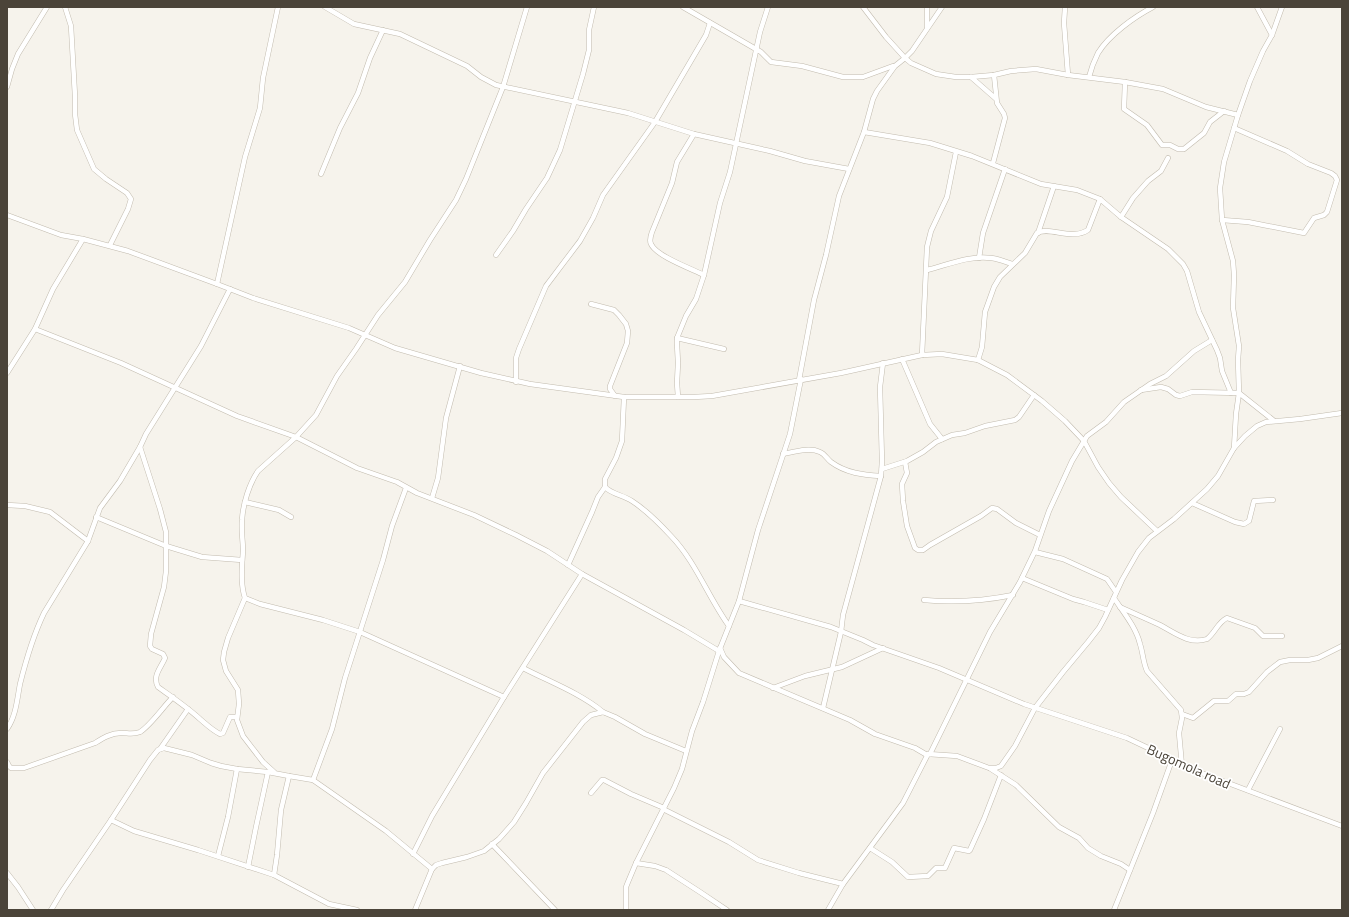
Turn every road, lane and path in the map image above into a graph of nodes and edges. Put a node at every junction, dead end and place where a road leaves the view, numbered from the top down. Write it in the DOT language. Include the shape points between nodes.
graph roads {
  1 [pos="47,7"];
  2 [pos="65,7"];
  3 [pos="278,7"];
  4 [pos="325,7"];
  5 [pos="527,7"];
  6 [pos="594,7"];
  7 [pos="683,7"];
  8 [pos="768,7"];
  9 [pos="863,7"];
  10 [pos="927,7"];
  11 [pos="942,7"];
  12 [pos="1065,7"];
  13 [pos="1153,7"];
  14 [pos="1257,7"];
  15 [pos="1282,7"];
  16 [pos="710,23"];
  17 [pos="927,28"];
  18 [pos="383,30"];
  19 [pos="1272,35"];
  20 [pos="756,50"];
  21 [pos="905,58"];
  22 [pos="895,66"];
  23 [pos="994,75"];
  24 [pos="1068,75"];
  25 [pos="971,77"];
  26 [pos="1089,77"];
  27 [pos="1125,82"];
  28 [pos="7,87"];
  29 [pos="503,87"];
  30 [pos="995,98"];
  31 [pos="575,101"];
  32 [pos="1224,111"];
  33 [pos="1238,115"];
  34 [pos="655,122"];
  35 [pos="1234,128"];
  36 [pos="864,132"];
  37 [pos="694,134"];
  38 [pos="735,143"];
  39 [pos="956,152"];
  40 [pos="1168,158"];
  41 [pos="993,163"];
  42 [pos="849,169"];
  43 [pos="1005,169"];
  44 [pos="321,174"];
  45 [pos="1054,186"];
  46 [pos="1100,199"];
  47 [pos="7,215"];
  48 [pos="1121,217"];
  49 [pos="1222,220"];
  50 [pos="1038,233"];
  51 [pos="83,239"];
  52 [pos="110,245"];
  53 [pos="496,255"];
  54 [pos="979,258"];
  55 [pos="1012,264"];
  56 [pos="927,270"];
  57 [pos="704,275"];
  58 [pos="218,284"];
  59 [pos="230,289"];
  60 [pos="591,304"];
  61 [pos="35,329"];
  62 [pos="365,335"];
  63 [pos="677,338"];
  64 [pos="1212,340"];
  65 [pos="724,349"];
  66 [pos="922,355"];
  67 [pos="902,359"];
  68 [pos="978,360"];
  69 [pos="883,363"];
  70 [pos="460,366"];
  71 [pos="7,373"];
  72 [pos="800,379"];
  73 [pos="516,382"];
  74 [pos="176,387"];
  75 [pos="1140,390"];
  76 [pos="1231,393"];
  77 [pos="1239,393"];
  78 [pos="1034,395"];
  79 [pos="615,396"];
  80 [pos="678,396"];
  81 [pos="624,397"];
  82 [pos="1342,413"];
  83 [pos="1273,420"];
  84 [pos="296,438"];
  85 [pos="942,439"];
  86 [pos="1084,441"];
  87 [pos="140,447"];
  88 [pos="1234,448"];
  89 [pos="783,454"];
  90 [pos="905,462"];
  91 [pos="882,469"];
  92 [pos="881,476"];
  93 [pos="605,487"];
  94 [pos="406,488"];
  95 [pos="432,498"];
  96 [pos="1272,500"];
  97 [pos="245,502"];
  98 [pos="1192,503"];
  99 [pos="7,505"];
  100 [pos="96,517"];
  101 [pos="292,517"];
  102 [pos="1158,531"];
  103 [pos="1040,535"];
  104 [pos="88,541"];
  105 [pos="166,546"];
  106 [pos="1035,552"];
  107 [pos="242,560"];
  108 [pos="568,565"];
  109 [pos="582,574"];
  110 [pos="1022,578"];
  111 [pos="1116,592"];
  112 [pos="1013,595"];
  113 [pos="245,598"];
  114 [pos="1114,598"];
  115 [pos="924,600"];
  116 [pos="739,601"];
  117 [pos="1120,607"];
  118 [pos="1108,610"];
  119 [pos="729,626"];
  120 [pos="360,632"];
  121 [pos="841,632"];
  122 [pos="1282,636"];
  123 [pos="1342,646"];
  124 [pos="883,648"];
  125 [pos="720,650"];
  126 [pos="523,668"];
  127 [pos="832,670"];
  128 [pos="967,679"];
  129 [pos="773,688"];
  130 [pos="173,697"];
  131 [pos="504,697"];
  132 [pos="823,708"];
  133 [pos="1035,708"];
  134 [pos="188,710"];
  135 [pos="603,712"];
  136 [pos="1182,714"];
  137 [pos="237,716"];
  138 [pos="7,729"];
  139 [pos="1280,729"];
  140 [pos="160,749"];
  141 [pos="686,751"];
  142 [pos="928,755"];
  143 [pos="1172,760"];
  144 [pos="7,762"];
  145 [pos="1182,766"];
  146 [pos="989,768"];
  147 [pos="237,769"];
  148 [pos="268,772"];
  149 [pos="274,773"];
  150 [pos="1001,775"];
  151 [pos="289,776"];
  152 [pos="312,780"];
  153 [pos="1248,790"];
  154 [pos="591,793"];
  155 [pos="664,808"];
  156 [pos="111,820"];
  157 [pos="1342,826"];
  158 [pos="492,844"];
  159 [pos="870,848"];
  160 [pos="414,854"];
  161 [pos="218,856"];
  162 [pos="636,863"];
  163 [pos="248,867"];
  164 [pos="432,869"];
  165 [pos="1130,870"];
  166 [pos="7,873"];
  167 [pos="274,875"];
  168 [pos="843,884"];
  169 [pos="33,910"];
  170 [pos="51,910"];
  171 [pos="357,910"];
  172 [pos="415,910"];
  173 [pos="555,910"];
  174 [pos="626,910"];
  175 [pos="727,910"];
  176 [pos="828,910"];
  177 [pos="1114,910"];
  1 -- 28 [label="street" via="18,54"];
  2 -- 52 [label="street" via="71,26 74,114 77,130 94,169 127,193 130,199 128,209"];
  3 -- 58 [label="street" via="263,78 260,108 245,157"];
  4 -- 18 [label="street" via="354,24"];
  5 -- 29 [label="street"];
  6 -- 31 [label="street" via="589,30 589,50"];
  7 -- 16 [label="street"];
  8 -- 20 [label="street"];
  9 -- 21 [label="street"];
  10 -- 17 [label="street"];
  11 -- 17 [label="street"];
  12 -- 24 [label="street"];
  13 -- 26 [label="street" via="1107,41 1098,54"];
  14 -- 19 [label="street"];
  15 -- 19 [label="street"];
  16 -- 20 [label="street"];
  16 -- 34 [label="street"];
  17 -- 21 [label="street"];
  18 -- 29 [label="street" via="400,34"];
  18 -- 44 [label="street"];
  19 -- 33 [label="street" via="1250,81"];
  20 -- 22 [label="street" via="771,62 802,66 843,77 863,78"];
  20 -- 38 [label="street"];
  21 -- 22 [label="street"];
  21 -- 25 [label="street" via="936,74"];
  22 -- 36 [label="street" via="877,91"];
  23 -- 24 [label="street" via="1036,69"];
  23 -- 25 [label="street"];
  23 -- 30 [label="street"];
  24 -- 26 [label="street"];
  25 -- 30 [label="street"];
  26 -- 27 [label="street"];
  27 -- 32 [label="street" via="1163,89 1206,107"];
  27 -- 32 [label="street" via="1125,111 1147,125 1162,145 1184,149 1204,133 1210,122"];
  29 -- 31 [label="street"];
  29 -- 62 [label="street" via="456,200 405,282"];
  30 -- 41 [label="street" via="1005,118"];
  31 -- 34 [label="street"];
  31 -- 53 [label="street" via="560,150 547,178"];
  32 -- 33 [label="street"];
  33 -- 35 [label="street"];
  34 -- 37 [label="street"];
  34 -- 73 [label="street" via="603,195 594,218 580,241 546,286 516,358"];
  35 -- 49 [label="street" via="1221,178"];
  35 -- 49 [label="street" via="1288,151 1308,164 1331,173 1337,180 1327,212 1314,218 1304,233 1248,222"];
  36 -- 39 [label="street" via="930,143"];
  36 -- 42 [label="street"];
  37 -- 38 [label="street"];
  37 -- 57 [label="street" via="677,162 672,183 650,240 655,248 674,262"];
  38 -- 42 [label="street"];
  38 -- 57 [label="street"];
  39 -- 41 [label="street"];
  39 -- 56 [label="street" via="947,197 927,246"];
  40 -- 48 [label="street" via="1161,171 1133,198"];
  41 -- 43 [label="street"];
  42 -- 72 [label="street" via="839,196 814,300"];
  43 -- 45 [label="street"];
  43 -- 54 [label="street" via="983,233"];
  45 -- 46 [label="street" via="1081,191"];
  45 -- 50 [label="street"];
  46 -- 48 [label="street"];
  46 -- 50 [label="street" via="1089,228 1085,231 1068,235 1046,231"];
  47 -- 51 [label="street"];
  48 -- 64 [label="street" via="1168,249 1183,264 1199,312"];
  49 -- 77 [label="street" via="1230,247 1234,275 1233,308 1239,346"];
  50 -- 55 [label="street" via="1025,253"];
  51 -- 52 [label="street"];
  51 -- 61 [label="street" via="53,289"];
  52 -- 58 [label="street"];
  54 -- 55 [label="street" via="993,258"];
  54 -- 56 [label="street"];
  55 -- 68 [label="street" via="996,282 988,302"];
  56 -- 66 [label="street"];
  57 -- 63 [label="street" via="696,299"];
  58 -- 59 [label="street"];
  59 -- 62 [label="street"];
  59 -- 74 [label="street" via="201,346"];
  60 -- 79 [label="street" via="614,310 626,324 628,331 627,343 610,386"];
  61 -- 71 [label="street"];
  61 -- 74 [label="street"];
  62 -- 70 [label="street" via="395,348"];
  62 -- 84 [label="street" via="337,376 316,415"];
  63 -- 65 [label="street"];
  63 -- 80 [label="street"];
  64 -- 75 [label="street" via="1166,376"];
  64 -- 76 [label="street"];
  66 -- 67 [label="street"];
  66 -- 68 [label="street" via="942,354"];
  67 -- 69 [label="street"];
  67 -- 85 [label="street" via="930,424"];
  68 -- 78 [label="street" via="1007,375"];
  69 -- 72 [label="street"];
  69 -- 91 [label="street" via="880,387"];
  70 -- 73 [label="street"];
  70 -- 95 [label="street" via="446,418 438,478"];
  72 -- 80 [label="street" via="712,396"];
  72 -- 89 [label="street" via="790,434"];
  73 -- 79 [label="street"];
  74 -- 84 [label="street" via="236,416"];
  74 -- 87 [label="street"];
  75 -- 76 [label="street" via="1168,388 1180,396 1192,392"];
  75 -- 86 [label="street" via="1120,405"];
  76 -- 77 [label="street"];
  77 -- 83 [label="street"];
  77 -- 88 [label="street"];
  78 -- 85 [label="street" via="1015,420"];
  78 -- 86 [label="street"];
  79 -- 81 [label="street"];
  80 -- 81 [label="street"];
  81 -- 93 [label="street" via="622,441 605,479"];
  82 -- 83 [label="street"];
  83 -- 88 [label="street" via="1257,426"];
  84 -- 94 [label="street" via="357,468 398,482"];
  84 -- 97 [label="street" via="258,471"];
  85 -- 90 [label="street"];
  86 -- 102 [label="street" via="1109,483"];
  86 -- 103 [label="street" via="1072,461"];
  87 -- 100 [label="street"];
  87 -- 105 [label="street" via="160,509 166,532"];
  88 -- 98 [label="street" via="1218,476"];
  89 -- 92 [label="street" via="814,450 824,454 842,469 856,474"];
  89 -- 116 [label="street" via="758,530"];
  90 -- 91 [label="street"];
  90 -- 103 [label="street" via="907,475 902,486 905,515 915,548 918,550 923,550 992,508"];
  91 -- 92 [label="street"];
  92 -- 121 [label="street" via="845,607"];
  93 -- 108 [label="street" via="598,497"];
  93 -- 119 [label="street" via="634,502 672,537 694,567"];
  94 -- 95 [label="street"];
  94 -- 120 [label="street"];
  95 -- 108 [label="street" via="516,535"];
  96 -- 98 [label="street" via="1254,501 1249,520 1244,524"];
  97 -- 101 [label="street" via="274,509"];
  97 -- 107 [label="street" via="242,520"];
  98 -- 102 [label="street"];
  99 -- 104 [label="street" via="50,512"];
  100 -- 104 [label="street"];
  100 -- 105 [label="street"];
  102 -- 111 [label="street" via="1138,552"];
  103 -- 106 [label="street"];
  104 -- 138 [label="street" via="38,625 26,662 14,715"];
  105 -- 107 [label="street" via="202,557"];
  105 -- 130 [label="street" via="164,587 150,646 152,650 164,656 156,682"];
  106 -- 110 [label="street"];
  106 -- 111 [label="street" via="1063,559 1106,579"];
  107 -- 113 [label="street"];
  108 -- 109 [label="street"];
  109 -- 125 [label="street"];
  109 -- 126 [label="street"];
  110 -- 112 [label="street"];
  110 -- 118 [label="street"];
  111 -- 114 [label="street"];
  112 -- 115 [label="street" via="968,602"];
  112 -- 128 [label="street" via="990,632"];
  113 -- 120 [label="street"];
  113 -- 137 [label="street" via="228,638 223,660 238,690"];
  114 -- 117 [label="street"];
  114 -- 118 [label="street"];
  116 -- 119 [label="street"];
  116 -- 121 [label="street, Bugomola road"];
  117 -- 122 [label="street" via="1191,640 1207,640 1227,618 1256,628 1263,636"];
  117 -- 136 [label="street" via="1137,635 1147,672"];
  118 -- 133 [label="street" via="1095,633"];
  119 -- 125 [label="street"];
  120 -- 131 [label="street"];
  120 -- 152 [label="street" via="332,729"];
  121 -- 124 [label="street, Bugomola road"];
  121 -- 127 [label="street"];
  123 -- 136 [label="street" via="1318,658 1280,662 1259,679 1249,692 1236,694 1228,701 1214,701 1192,718"];
  124 -- 127 [label="street"];
  124 -- 128 [label="street, Bugomola road"];
  125 -- 129 [label="street" via="739,674"];
  125 -- 141 [label="street"];
  126 -- 131 [label="street"];
  126 -- 135 [label="street" via="571,692"];
  127 -- 129 [label="street" via="805,676"];
  127 -- 132 [label="street"];
  128 -- 133 [label="street, Bugomola road"];
  128 -- 142 [label="street"];
  129 -- 132 [label="street"];
  130 -- 134 [label="street"];
  130 -- 144 [label="street" via="150,723 135,734 106,736 95,743 24,768 11,768"];
  131 -- 160 [label="street" via="432,816"];
  132 -- 142 [label="street" via="875,734"];
  133 -- 143 [label="street, Bugomola road" via="1127,738"];
  133 -- 146 [label="street" via="1003,764 998,768"];
  134 -- 137 [label="street" via="220,734 223,733 228,718"];
  134 -- 140 [label="street"];
  135 -- 141 [label="street"];
  135 -- 158 [label="street" via="591,715 583,722 542,773 514,822"];
  136 -- 145 [label="street"];
  137 -- 149 [label="street" via="237,723 245,740"];
  139 -- 153 [label="street"];
  140 -- 147 [label="street" via="177,751"];
  140 -- 156 [label="street"];
  141 -- 155 [label="street" via="682,769"];
  142 -- 146 [label="street" via="957,756"];
  142 -- 159 [label="street" via="903,803"];
  143 -- 145 [label="street, Bugomola road"];
  143 -- 165 [label="street"];
  145 -- 153 [label="street, Bugomola road"];
  146 -- 150 [label="street"];
  147 -- 148 [label="street"];
  147 -- 161 [label="street"];
  148 -- 149 [label="street"];
  148 -- 163 [label="street"];
  149 -- 151 [label="street"];
  150 -- 159 [label="street" via="970,850 954,848 945,868 936,868 928,876 909,877"];
  150 -- 165 [label="street" via="1016,785 1064,831 1081,840 1101,856"];
  151 -- 152 [label="street"];
  151 -- 167 [label="street" via="281,810"];
  152 -- 160 [label="street" via="386,831"];
  153 -- 157 [label="street, Bugomola road"];
  154 -- 155 [label="street" via="604,780"];
  155 -- 162 [label="street"];
  155 -- 168 [label="street" via="758,860"];
  156 -- 161 [label="street" via="144,835"];
  156 -- 170 [label="street"];
  158 -- 164 [label="street" via="484,851 436,865"];
  158 -- 173 [label="street"];
  159 -- 168 [label="street"];
  160 -- 164 [label="street"];
  161 -- 163 [label="street"];
  162 -- 174 [label="street" via="626,887"];
  162 -- 175 [label="street" via="666,870"];
  163 -- 167 [label="street"];
  164 -- 172 [label="street"];
  165 -- 177 [label="street"];
  166 -- 169 [label="street"];
  167 -- 171 [label="street" via="322,902"];
  168 -- 176 [label="street"];
}
